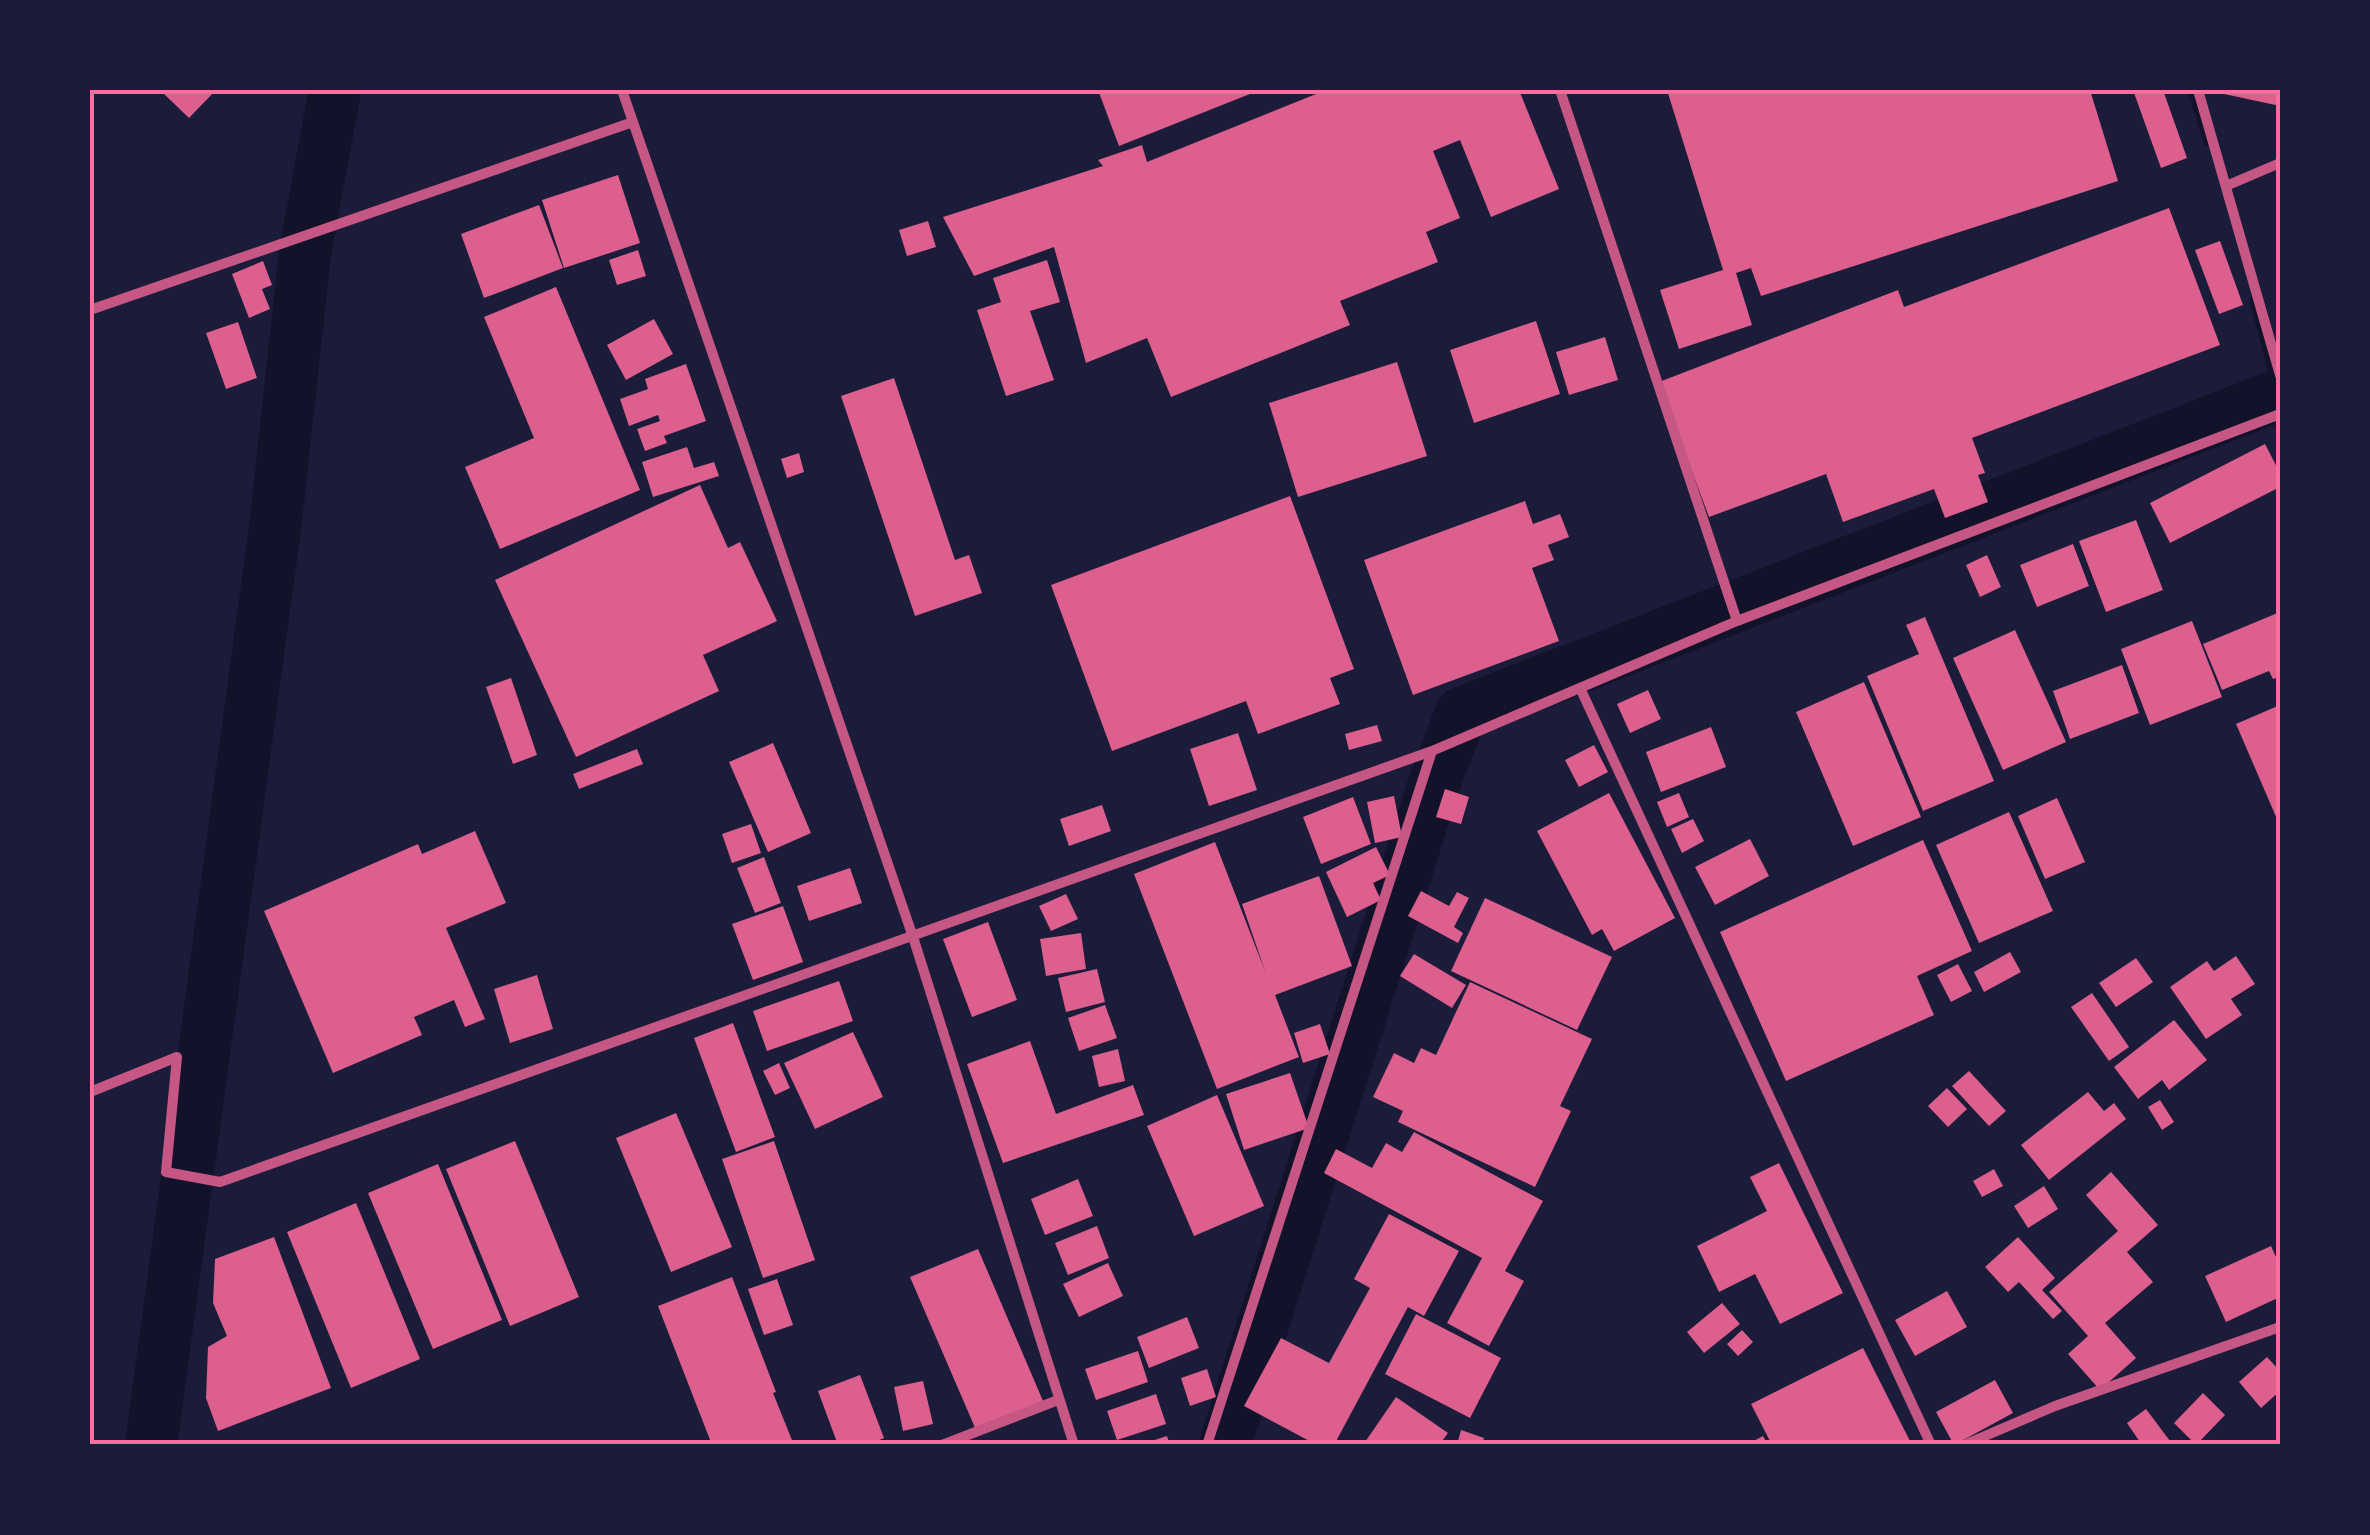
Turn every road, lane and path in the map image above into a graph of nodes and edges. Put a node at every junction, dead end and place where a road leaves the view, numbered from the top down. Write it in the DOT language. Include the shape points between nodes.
graph roads {
  1 [pos="622,90"];
  2 [pos="1560,90"];
  3 [pos="2198,90"];
  4 [pos="633,122"];
  5 [pos="2280,163"];
  6 [pos="2226,186"];
  7 [pos="90,310"];
  8 [pos="2280,375"];
  9 [pos="2280,414"];
  10 [pos="1737,622"];
  11 [pos="1581,690"];
  12 [pos="1432,752"];
  13 [pos="913,937"];
  14 [pos="90,1092"];
  15 [pos="2280,1327"];
  16 [pos="1058,1400"];
  17 [pos="942,1445"];
  18 [pos="1074,1445"];
  19 [pos="1207,1445"];
  20 [pos="1931,1445"];
  21 [pos="1964,1445"];
  1 -- 4 [label="street"];
  2 -- 10 [label="street"];
  3 -- 6 [label="street"];
  4 -- 7 [label="street"];
  4 -- 13 [label="street"];
  5 -- 6 [label="street"];
  6 -- 8 [label="street"];
  9 -- 10 [label="street"];
  10 -- 11 [label="street"];
  11 -- 12 [label="street"];
  11 -- 20 [label="street"];
  12 -- 13 [label="street"];
  12 -- 19 [label="street"];
  13 -- 14 [label="street" via="220,1182 166,1172 178,1057"];
  13 -- 16 [label="street"];
  15 -- 21 [label="street"];
  16 -- 17 [label="street"];
  16 -- 18 [label="street"];
}
